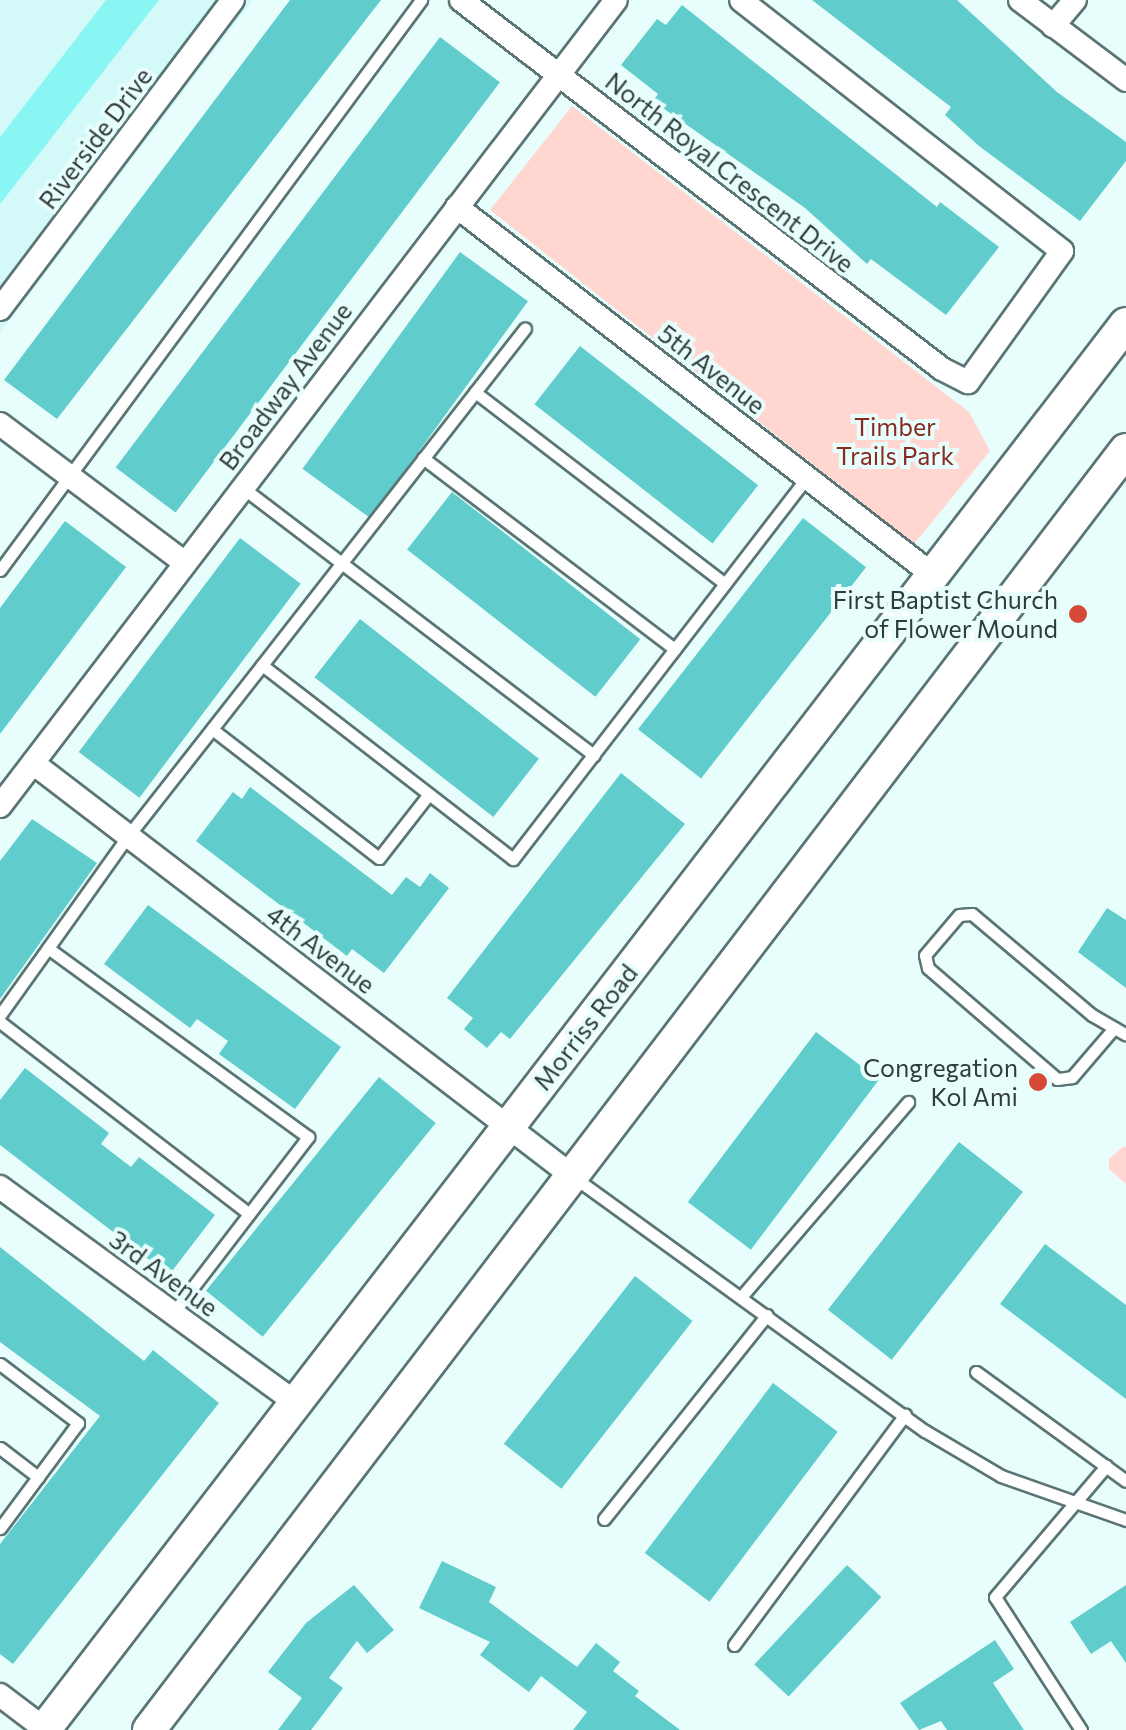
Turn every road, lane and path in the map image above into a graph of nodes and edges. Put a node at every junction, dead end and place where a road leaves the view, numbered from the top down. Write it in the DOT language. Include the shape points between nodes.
graph roads {
  1 [pos="233,0"];
  2 [pos="421,0"];
  3 [pos="462,0"];
  4 [pos="616,0"];
  5 [pos="741,0"];
  6 [pos="1020,0"];
  7 [pos="1074,0"];
  8 [pos="1054,26"];
  9 [pos="558,74"];
  10 [pos="1126,80"];
  11 [pos="456,206"];
  12 [pos="0,309"];
  13 [pos="1126,324"];
  14 [pos="525,328"];
  15 [pos="475,392"];
  16 [pos="0,424"];
  17 [pos="1126,450"];
  18 [pos="424,458"];
  19 [pos="70,477"];
  20 [pos="807,477"];
  21 [pos="242,488"];
  22 [pos="342,562"];
  23 [pos="185,564"];
  24 [pos="0,570"];
  25 [pos="934,575"];
  26 [pos="725,584"];
  27 [pos="675,649"];
  28 [pos="262,665"];
  29 [pos="212,730"];
  30 [pos="594,755"];
  31 [pos="33,762"];
  32 [pos="428,794"];
  33 [pos="0,806"];
  34 [pos="128,836"];
  35 [pos="48,948"];
  36 [pos="0,1018"];
  37 [pos="1114,1028"];
  38 [pos="1126,1036"];
  39 [pos="908,1102"];
  40 [pos="508,1127"];
  41 [pos="575,1178"];
  42 [pos="0,1188"];
  43 [pos="249,1214"];
  44 [pos="741,1297"];
  45 [pos="173,1313"];
  46 [pos="767,1315"];
  47 [pos="0,1364"];
  48 [pos="976,1372"];
  49 [pos="296,1402"];
  50 [pos="905,1416"];
  51 [pos="0,1448"];
  52 [pos="1106,1466"];
  53 [pos="38,1477"];
  54 [pos="1126,1481"];
  55 [pos="1074,1501"];
  56 [pos="604,1518"];
  57 [pos="1126,1520"];
  58 [pos="0,1528"];
  59 [pos="734,1644"];
  60 [pos="0,1696"];
  61 [pos="44,1729"];
  62 [pos="149,1730"];
  63 [pos="1081,1730"];
  1 -- 12 [label="street, Riverside Drive"];
  2 -- 19 [label="lane"];
  3 -- 9 [label="street, North Royal Crescent Drive"];
  4 -- 9 [label="street, Broadway Avenue"];
  5 -- 9 [label="street, North Royal Crescent Drive" via="1062,251 968,382 955,380"];
  6 -- 8 [label="street"];
  7 -- 8 [label="street"];
  8 -- 10 [label="street"];
  9 -- 11 [label="street, Broadway Avenue"];
  11 -- 20 [label="street, 5th Avenue"];
  11 -- 21 [label="street, Broadway Avenue"];
  13 -- 25 [label="main road, Morriss Road"];
  14 -- 15 [label="lane"];
  15 -- 18 [label="lane"];
  15 -- 26 [label="lane"];
  16 -- 19 [label="street"];
  17 -- 41 [label="main road"];
  18 -- 22 [label="lane"];
  18 -- 27 [label="lane"];
  19 -- 23 [label="street"];
  19 -- 24 [label="lane"];
  20 -- 25 [label="street, 5th Avenue"];
  20 -- 26 [label="lane"];
  21 -- 22 [label="lane"];
  21 -- 23 [label="street, Broadway Avenue"];
  22 -- 28 [label="lane"];
  22 -- 30 [label="lane"];
  23 -- 31 [label="street, Broadway Avenue"];
  25 -- 40 [label="main road, Morriss Road"];
  26 -- 27 [label="lane"];
  27 -- 30 [label="lane"];
  28 -- 29 [label="lane"];
  28 -- 32 [label="lane"];
  29 -- 32 [label="lane" via="379,858"];
  29 -- 34 [label="lane"];
  30 -- 32 [label="lane" via="513,859"];
  31 -- 33 [label="street, Broadway Avenue"];
  31 -- 34 [label="street, 4th Avenue"];
  34 -- 35 [label="lane"];
  34 -- 40 [label="street, 4th Avenue"];
  35 -- 36 [label="lane"];
  35 -- 43 [label="lane" via="308,1136"];
  36 -- 43 [label="lane"];
  37 -- 37 [label="lane" via="1072,1077 1057,1079 928,968 925,955 959,915 972,914"];
  37 -- 38 [label="lane"];
  39 -- 44 [label="lane"];
  40 -- 41 [label="street, 4th Avenue"];
  40 -- 49 [label="main road, Morriss Road"];
  41 -- 44 [label="lane"];
  41 -- 62 [label="main road"];
  42 -- 45 [label="street, 3rd Avenue"];
  43 -- 45 [label="lane"];
  44 -- 46 [label="lane"];
  45 -- 49 [label="street, 3rd Avenue"];
  46 -- 50 [label="lane"];
  46 -- 56 [label="lane"];
  47 -- 53 [label="lane" via="78,1423"];
  48 -- 52 [label="lane"];
  49 -- 61 [label="main road, Morriss Road"];
  50 -- 55 [label="lane" via="1001,1476"];
  50 -- 59 [label="lane"];
  51 -- 53 [label="lane"];
  52 -- 54 [label="lane"];
  52 -- 55 [label="lane"];
  53 -- 58 [label="lane"];
  55 -- 57 [label="lane"];
  55 -- 63 [label="lane" via="995,1597"];
  60 -- 61 [label="street"];
}
